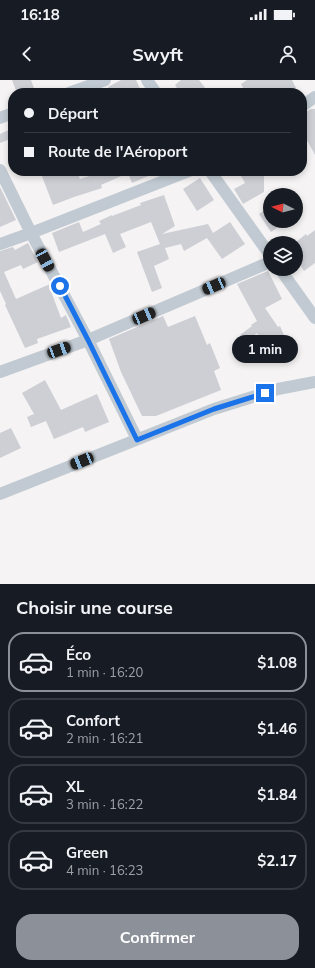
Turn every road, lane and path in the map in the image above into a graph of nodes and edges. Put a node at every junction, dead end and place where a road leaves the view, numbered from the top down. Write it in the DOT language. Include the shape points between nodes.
graph roads {
  1 [pos="105,80"];
  2 [pos="83,88"];
  3 [pos="0,170"];
  4 [pos="176,176"];
  5 [pos="214,176"];
  6 [pos="31,233"];
  7 [pos="0,244"];
  8 [pos="263,245"];
  9 [pos="263,265"];
  10 [pos="285,276"];
  11 [pos="315,318"];
  12 [pos="88,340"];
  13 [pos="0,372"];
  14 [pos="315,382"];
  15 [pos="137,440"];
  16 [pos="0,494"];
  1 -- 2 [label="street"];
  3 -- 6 [label="street"];
  4 -- 6 [label="street"];
  5 -- 8 [label="street"];
  6 -- 7 [label="street"];
  6 -- 12 [label="street"];
  9 -- 12 [label="street"];
  10 -- 11 [label="street"];
  12 -- 13 [label="street"];
  12 -- 15 [label="street"];
  14 -- 15 [label="street" via="278,389 221,407"];
  15 -- 16 [label="street"];
}
